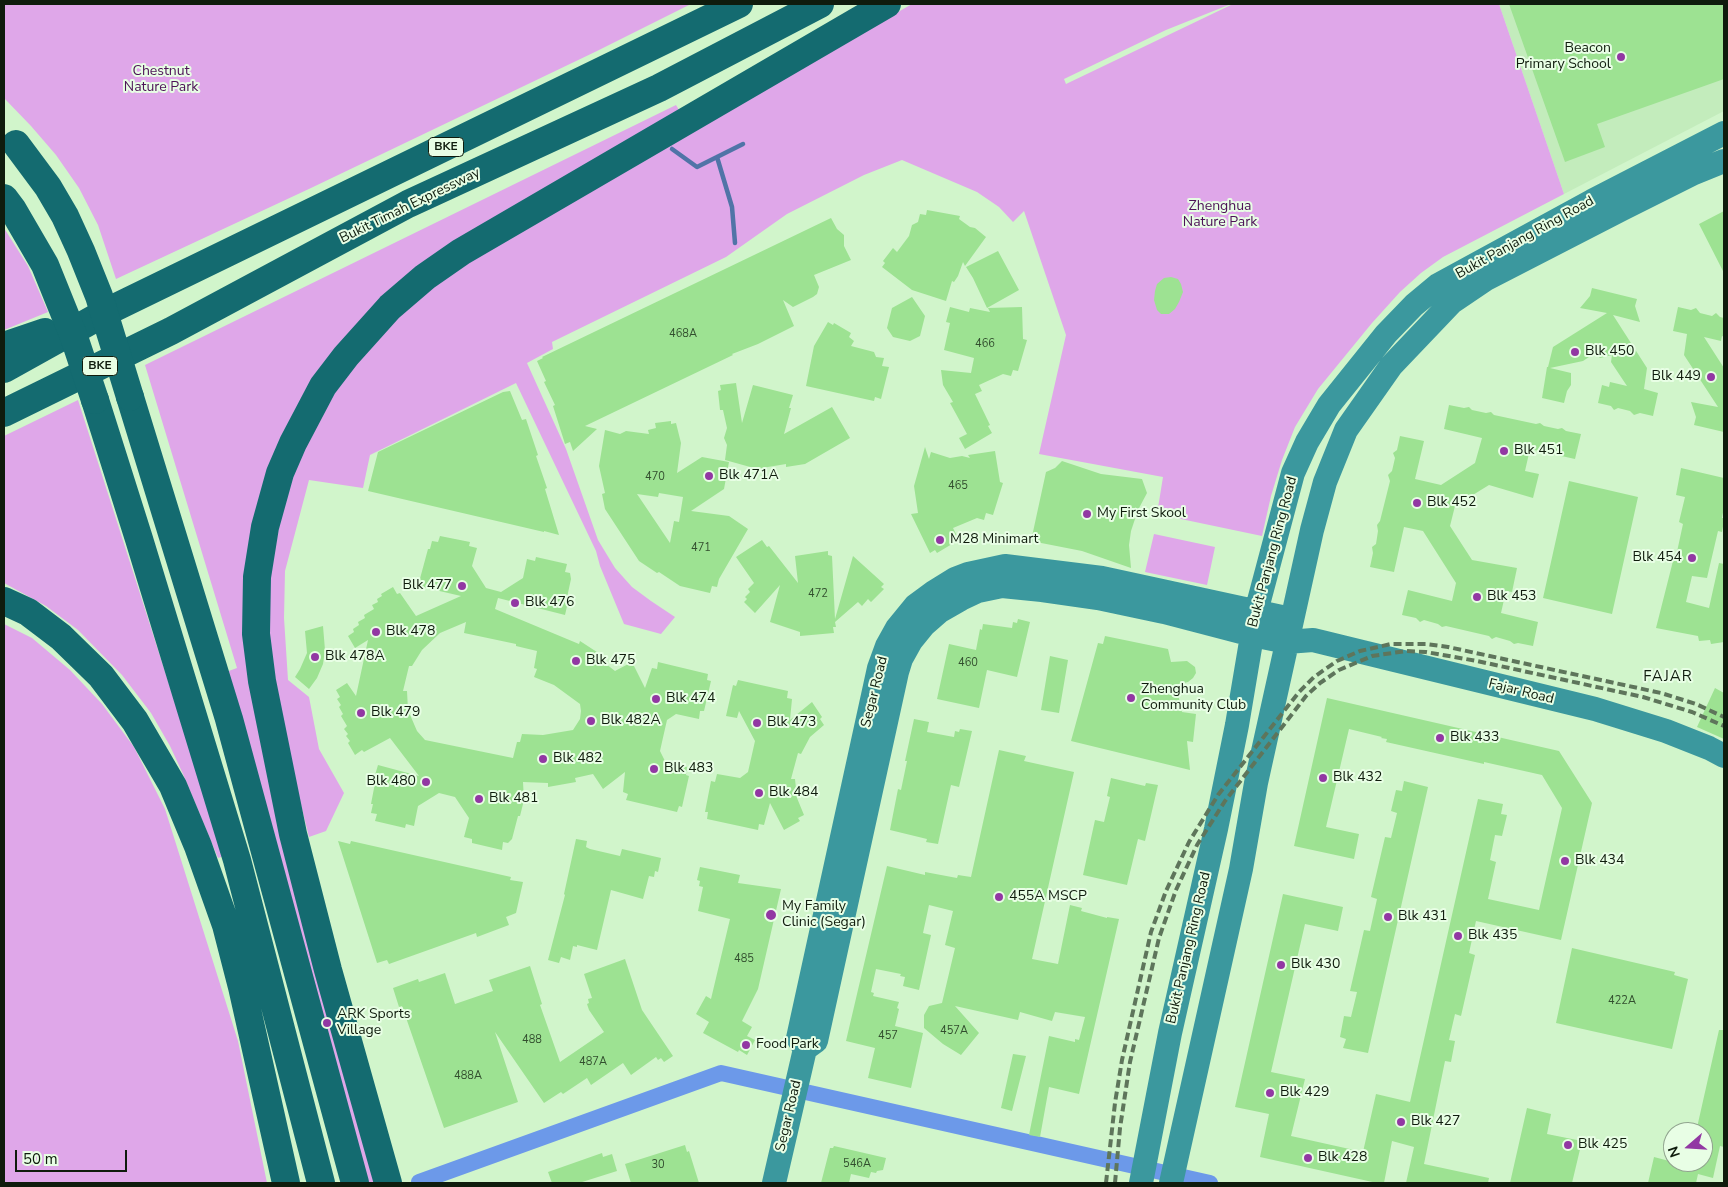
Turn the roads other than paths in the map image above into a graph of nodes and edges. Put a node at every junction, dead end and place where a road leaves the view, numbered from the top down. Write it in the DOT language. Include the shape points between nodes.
graph roads {
  1 [pos="739,4"];
  2 [pos="820,4"];
  3 [pos="887,4"];
  4 [pos="1724,133"];
  5 [pos="10,138"];
  6 [pos="1724,161"];
  7 [pos="4,198"];
  8 [pos="110,310"];
  9 [pos="4,346"];
  10 [pos="4,369"];
  11 [pos="4,413"];
  12 [pos="4,600"];
  13 [pos="1256,612"];
  14 [pos="1291,619"];
  15 [pos="1252,635"];
  16 [pos="1313,640"];
  17 [pos="1287,642"];
  18 [pos="1724,756"];
  19 [pos="805,1050"];
  20 [pos="1155,1105"];
  21 [pos="1186,1113"];
  22 [pos="286,1183"];
  23 [pos="321,1183"];
  24 [pos="355,1183"];
  25 [pos="388,1183"];
  26 [pos="774,1183"];
  27 [pos="1140,1183"];
  28 [pos="1171,1183"];
  1 -- 8 [label="highway, BKE"];
  2 -- 11 [label="highway, Bukit Timah Expressway / BKE" via="658,88 408,204 171,331"];
  3 -- 25 [label="highway" via="461,252 425,278 366,332 323,386 280,472 265,527 257,577 256,634 263,690 328,970"];
  4 -- 13 [label="main road, Bukit Panjang Ring Road" via="1438,285 1414,305 1386,334 1329,405 1307,442 1293,473"];
  5 -- 24 [label="highway, bridge" via="48,187 65,216 99,296 229,718"];
  6 -- 14 [label="main road, Bukit Panjang Ring Road" via="1486,279 1452,302 1419,335 1391,366 1346,430 1319,498"];
  7 -- 23 [label="highway, bridge" via="45,265 74,336 98,410 237,860"];
  8 -- 9 [label="highway"];
  8 -- 10 [label="highway, BKE"];
  12 -- 22 [label="highway" via="28,612 61,637 101,676 135,721 173,786 226,924"];
  13 -- 14 [label="main road, Segar Road"];
  13 -- 15 [label="main road, Bukit Panjang Ring Road"];
  13 -- 19 [label="main road, Segar Road" via="1102,578 1004,566 955,579 915,606 897,628 879,668 798,1038"];
  14 -- 16 [label="main road, Fajar Road"];
  14 -- 17 [label="main road, Bukit Panjang Ring Road"];
  15 -- 17 [label="main road, Segar Road"];
  15 -- 19 [label="main road, Segar Road" via="1098,598 1002,586 961,599 924,625 911,641 897,672 816,1041"];
  15 -- 20 [label="main road, Bukit Panjang Ring Road" via="1216,829"];
  16 -- 17 [label="main road, Fajar Road"];
  16 -- 18 [label="main road, Fajar Road" via="1595,709 1666,731"];
  17 -- 21 [label="main road, Bukit Panjang Ring Road" via="1241,869"];
  19 -- 26 [label="main road, Segar Road"];
  20 -- 21 [label="main road"];
  20 -- 27 [label="main road, Bukit Panjang Ring Road"];
  21 -- 28 [label="main road, Bukit Panjang Ring Road"];
}
